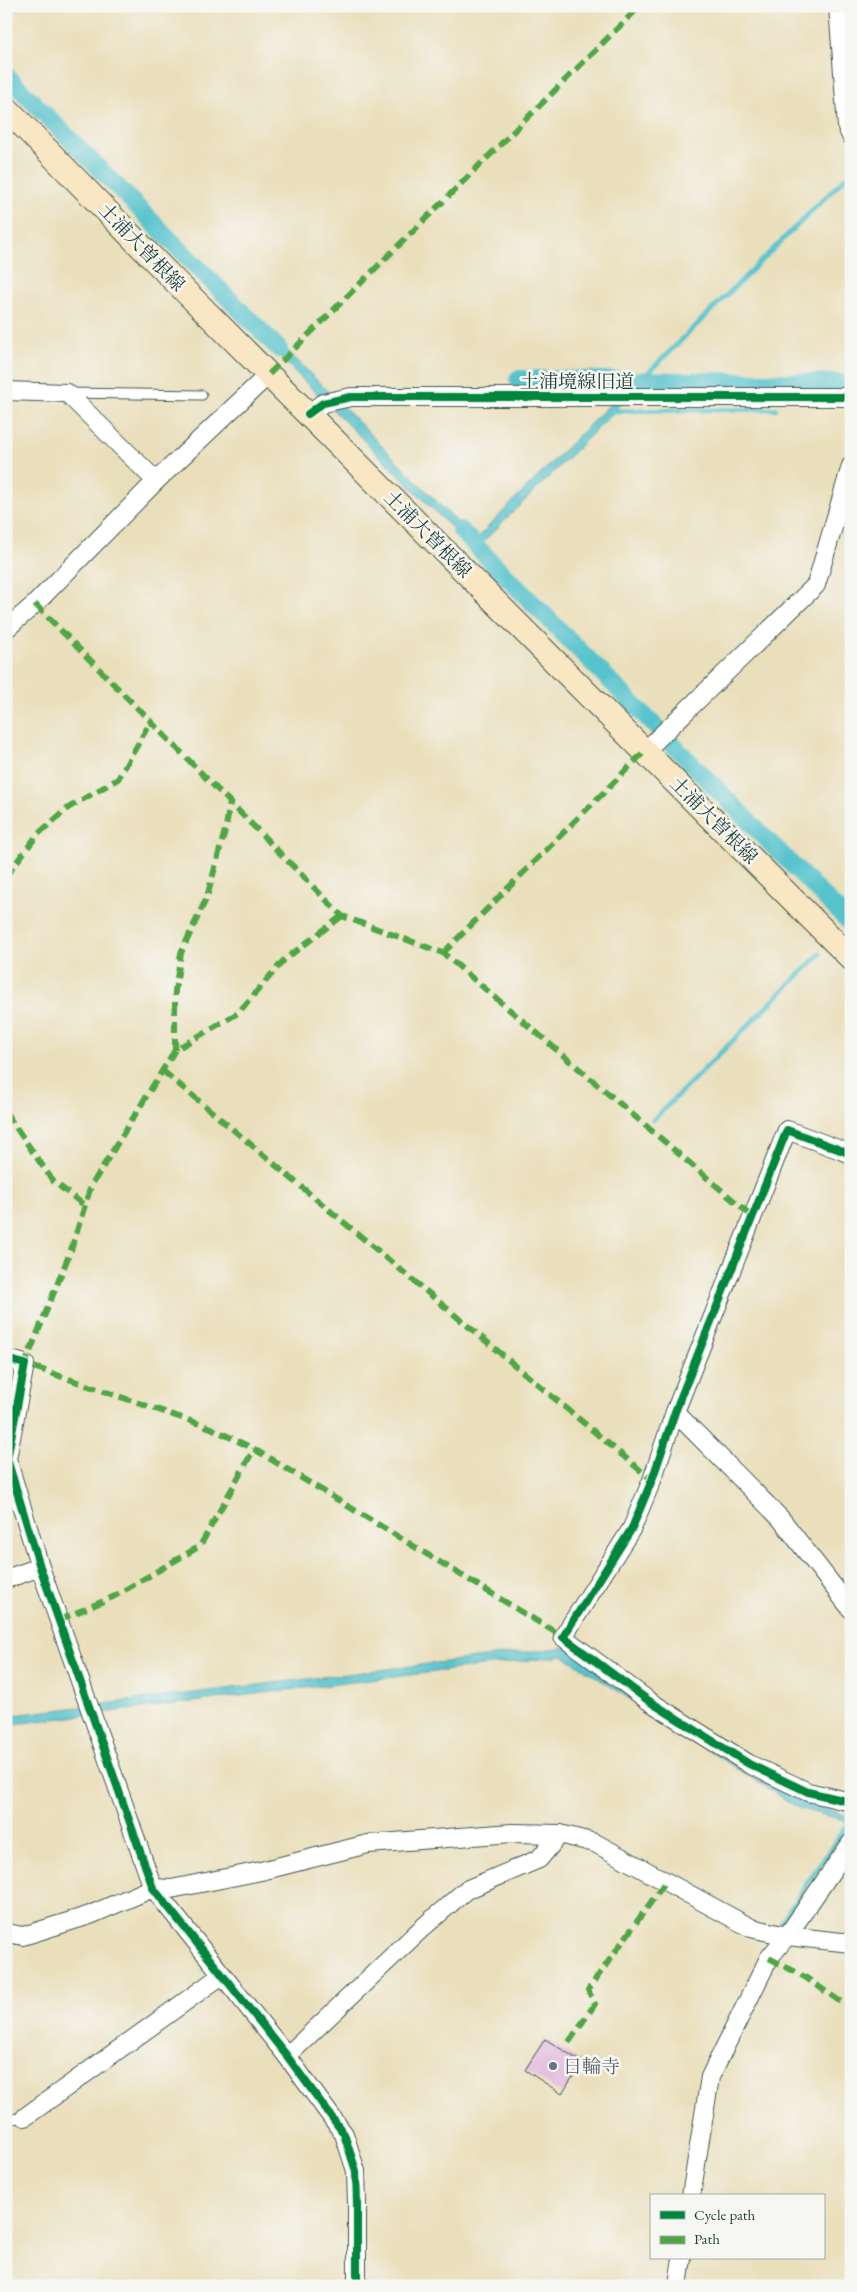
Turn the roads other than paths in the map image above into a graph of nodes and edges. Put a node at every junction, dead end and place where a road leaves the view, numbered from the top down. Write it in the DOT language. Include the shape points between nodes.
graph roads {
  1 [pos="838,6"];
  2 [pos="6,108"];
  3 [pos="851,136"];
  4 [pos="268,374"];
  5 [pos="6,391"];
  6 [pos="202,395"];
  7 [pos="71,397"];
  8 [pos="851,397"];
  9 [pos="308,414"];
  10 [pos="851,466"];
  11 [pos="156,481"];
  12 [pos="6,629"];
  13 [pos="645,751"];
  14 [pos="851,958"];
  15 [pos="851,1154"];
  16 [pos="6,1359"];
  17 [pos="675,1412"];
  18 [pos="40,1567"];
  19 [pos="6,1579"];
  20 [pos="851,1609"];
  21 [pos="851,1802"];
  22 [pos="560,1834"];
  23 [pos="851,1843"];
  24 [pos="153,1888"];
  25 [pos="6,1933"];
  26 [pos="787,1936"];
  27 [pos="851,1943"];
  28 [pos="222,1975"];
  29 [pos="287,2056"];
  30 [pos="25,2116"];
  31 [pos="6,2120"];
  32 [pos="691,2194"];
  33 [pos="682,2260"];
  34 [pos="356,2286"];
  35 [pos="678,2286"];
  1 -- 3 [label="street" via="847,126"];
  2 -- 4 [label="main road, 土浦大曽根線"];
  4 -- 9 [label="main road, 土浦大曽根線"];
  4 -- 11 [label="street"];
  5 -- 7 [label="street"];
  6 -- 7 [label="lane"];
  7 -- 11 [label="street"];
  8 -- 9 [label="street, 土浦境線旧道" via="351,397 323,403"];
  9 -- 13 [label="main road, 土浦大曽根線"];
  10 -- 13 [label="street" via="816,585"];
  11 -- 12 [label="street" via="35,604"];
  13 -- 14 [label="main road, 土浦大曽根線"];
  15 -- 17 [label="street" via="787,1130"];
  16 -- 18 [label="street" via="25,1364 7,1459"];
  17 -- 20 [label="street" via="781,1519"];
  17 -- 21 [label="street" via="632,1528 563,1637 649,1701 749,1764 808,1792"];
  18 -- 19 [label="street"];
  18 -- 24 [label="street"];
  22 -- 24 [label="street" via="512,1833 368,1844 261,1871 171,1889"];
  22 -- 26 [label="street" via="595,1843 751,1928"];
  22 -- 29 [label="street" via="540,1860 466,1890"];
  23 -- 26 [label="street"];
  24 -- 25 [label="street" via="90,1915 23,1936"];
  24 -- 28 [label="street"];
  26 -- 27 [label="street"];
  26 -- 32 [label="street" via="769,1958 710,2076"];
  28 -- 29 [label="street"];
  28 -- 30 [label="street"];
  29 -- 34 [label="street" via="344,2134 356,2171"];
  30 -- 31 [label="lane"];
  33 -- 35 [label="street"];
}
